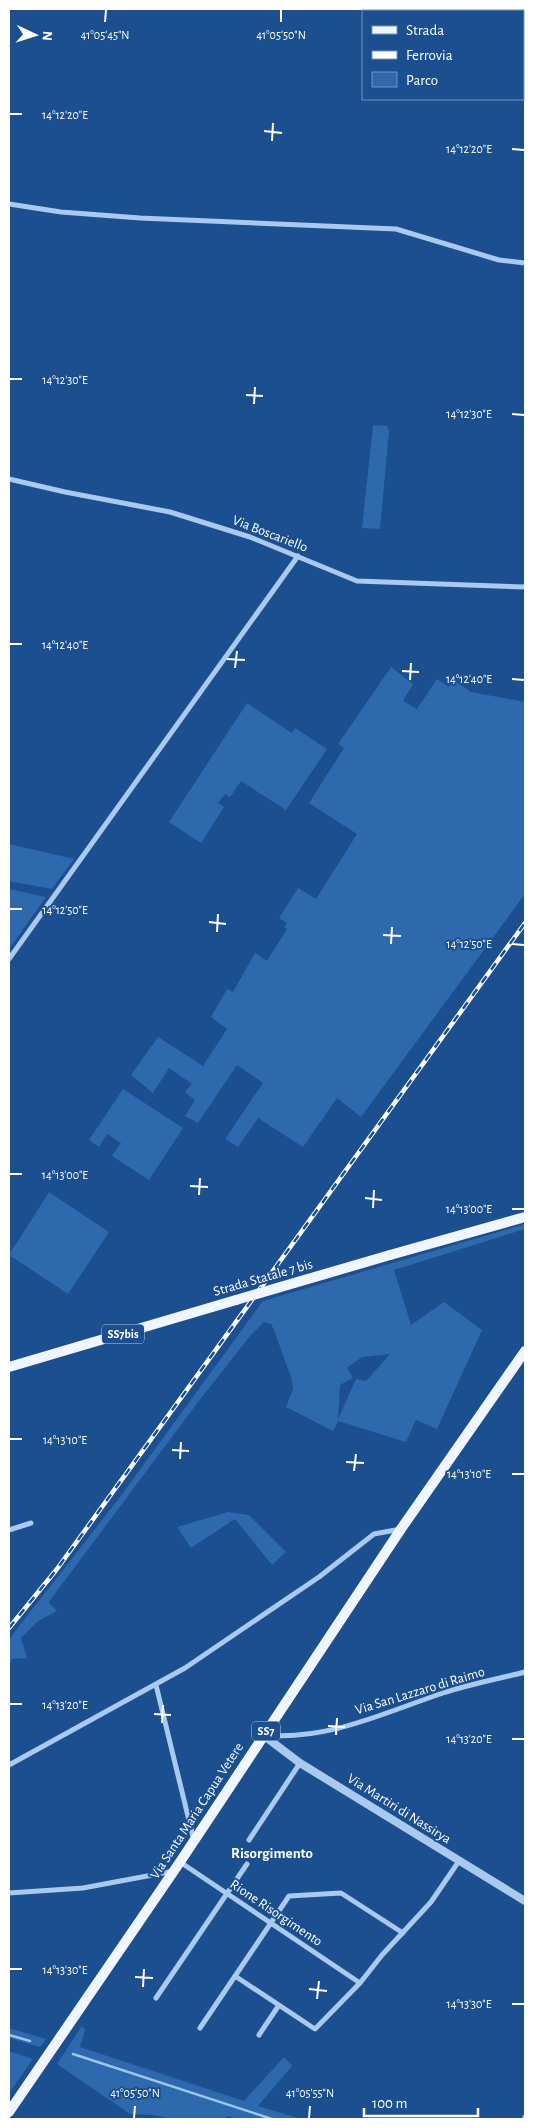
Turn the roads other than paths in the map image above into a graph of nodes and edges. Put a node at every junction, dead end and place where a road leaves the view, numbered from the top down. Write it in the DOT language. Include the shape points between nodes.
graph roads {
  1 [pos="9,204"];
  2 [pos="525,263"];
  3 [pos="9,479"];
  4 [pos="298,556"];
  5 [pos="525,587"];
  6 [pos="9,959"];
  7 [pos="525,1217"];
  8 [pos="525,1351"];
  9 [pos="9,1367"];
  10 [pos="31,1523"];
  11 [pos="401,1529"];
  12 [pos="9,1530"];
  13 [pos="525,1672"];
  14 [pos="156,1685"];
  15 [pos="263,1735"];
  16 [pos="300,1762"];
  17 [pos="9,1765"];
  18 [pos="249,1840"];
  19 [pos="194,1841"];
  20 [pos="459,1861"];
  21 [pos="247,1864"];
  22 [pos="177,1866"];
  23 [pos="9,1892"];
  24 [pos="226,1893"];
  25 [pos="525,1901"];
  26 [pos="270,1923"];
  27 [pos="403,1933"];
  28 [pos="235,1976"];
  29 [pos="360,1983"];
  30 [pos="156,1998"];
  31 [pos="279,2005"];
  32 [pos="200,2028"];
  33 [pos="259,2035"];
  34 [pos="9,2112"];
  1 -- 2 [label="street" via="140,218 396,229 500,260"];
  3 -- 4 [label="street, Via Boscariello" via="170,512"];
  4 -- 5 [label="street, Via Boscariello" via="357,580"];
  4 -- 6 [label="street"];
  7 -- 9 [label="main road, Strada Statale 7 bis / SS7bis, bridge"];
  8 -- 11 [label="main road, Via Santa Maria Capua Vetere / SS7"];
  10 -- 12 [label="street"];
  11 -- 14 [label="street" via="374,1534 319,1578"];
  11 -- 15 [label="main road, Via Santa Maria Capua Vetere / SS7"];
  13 -- 15 [label="street, Via San Lazzaro di Raimo" via="445,1692 378,1717 334,1729 281,1737"];
  14 -- 17 [label="street"];
  14 -- 19 [label="street"];
  15 -- 16 [label="street, Via Martiri di Nassirya"];
  15 -- 19 [label="main road, Via Santa Maria Capua Vetere / SS7"];
  16 -- 18 [label="street"];
  16 -- 20 [label="street, Via Martiri di Nassirya"];
  19 -- 22 [label="main road, Via Santa Maria Capua Vetere / SS7"];
  20 -- 25 [label="street, Via Martiri di Nassirya"];
  20 -- 27 [label="street" via="431,1902"];
  21 -- 24 [label="street"];
  22 -- 23 [label="street" via="83,1888"];
  22 -- 24 [label="street, Rione Risorgimento"];
  22 -- 34 [label="main road, Via Santa Maria Capua Vetere / SS7"];
  24 -- 26 [label="street, Rione Risorgimento"];
  24 -- 30 [label="street"];
  26 -- 27 [label="street" via="289,1896 341,1892"];
  26 -- 28 [label="street"];
  26 -- 29 [label="street, Rione Risorgimento"];
  27 -- 29 [label="street"];
  28 -- 31 [label="street"];
  28 -- 32 [label="street"];
  29 -- 31 [label="street" via="315,2030"];
  31 -- 33 [label="street"];
}
